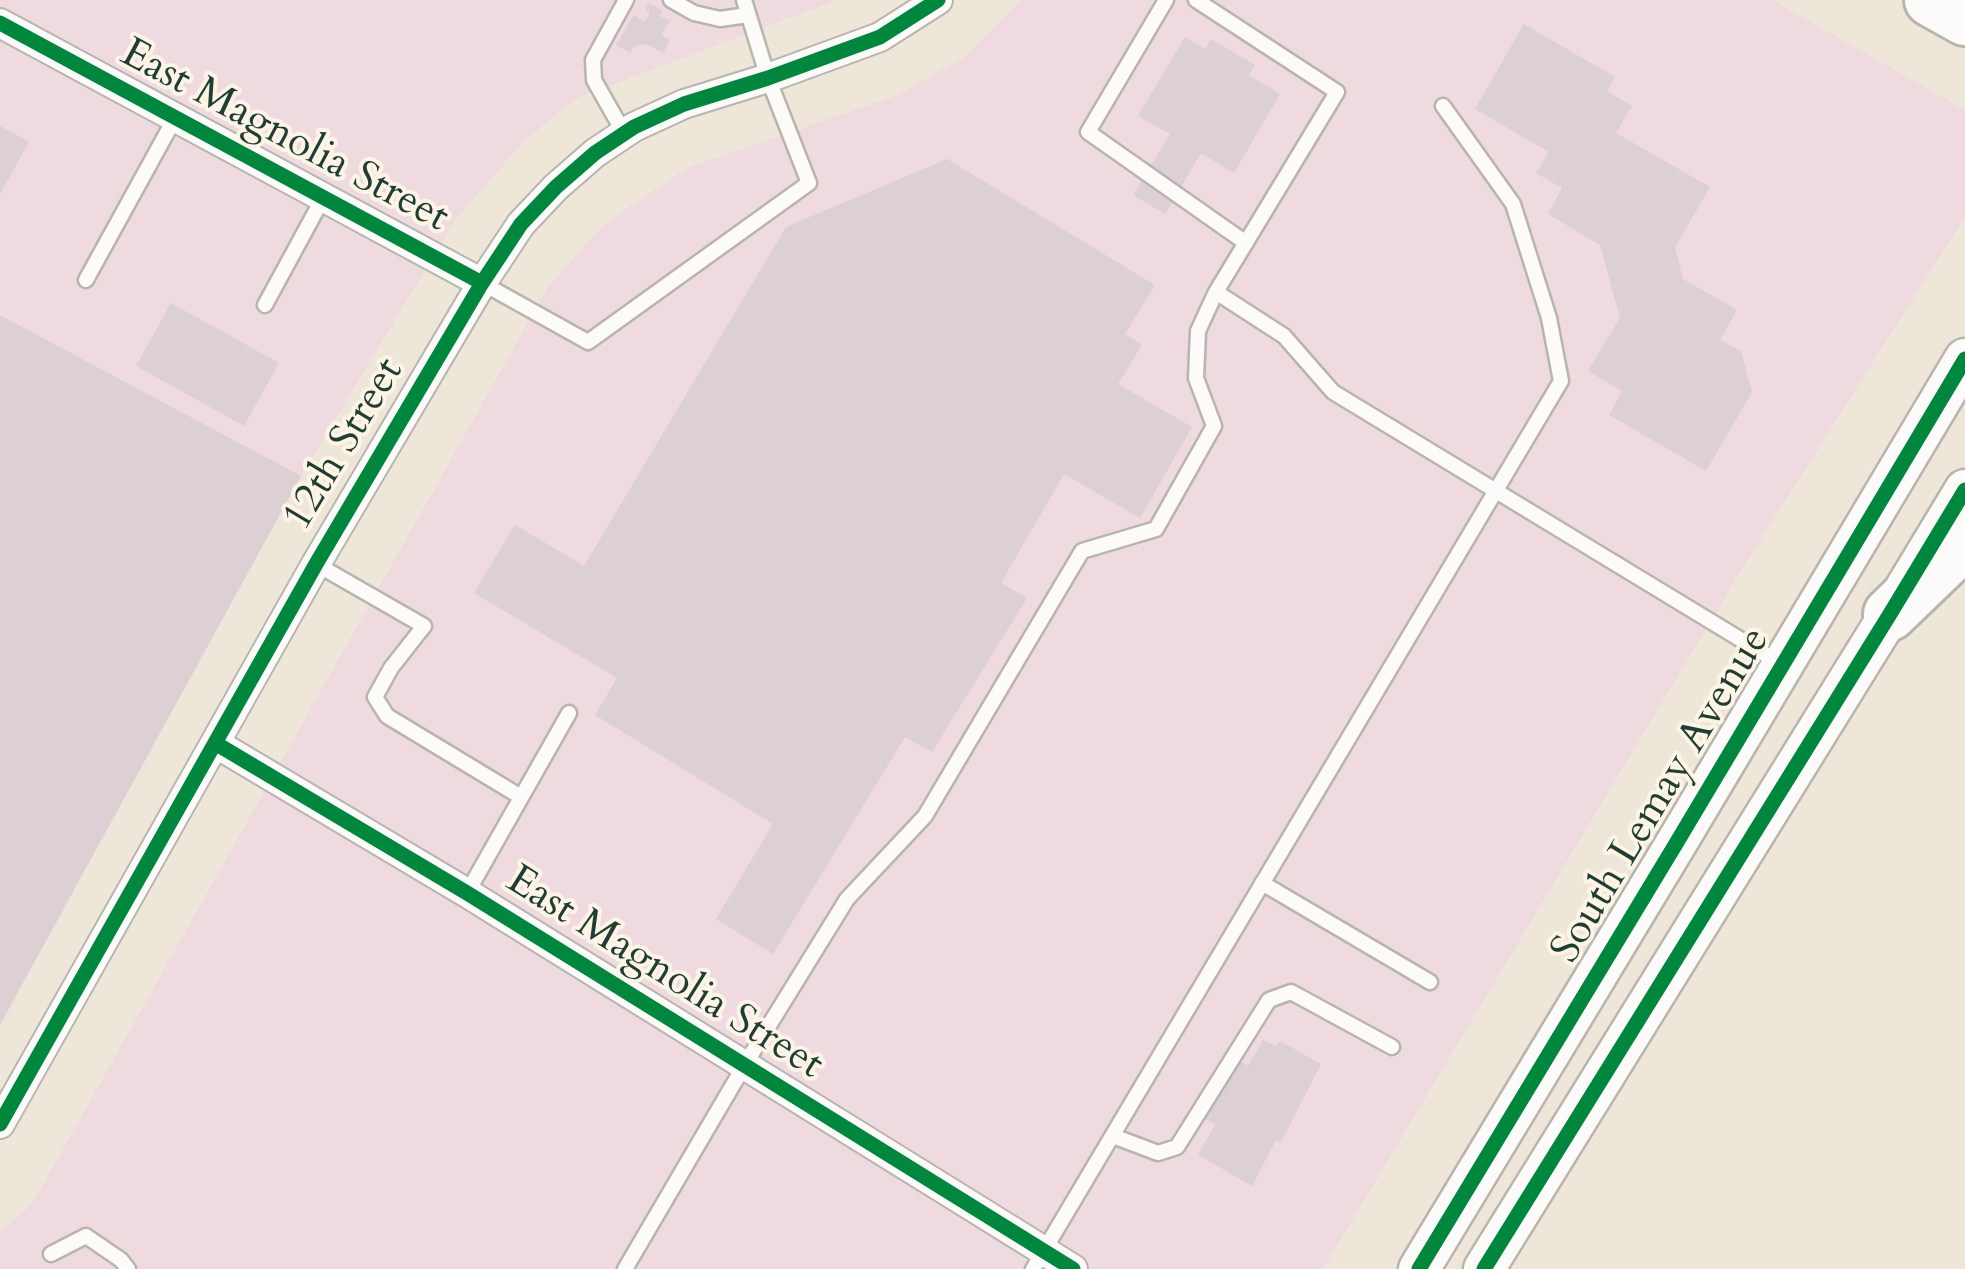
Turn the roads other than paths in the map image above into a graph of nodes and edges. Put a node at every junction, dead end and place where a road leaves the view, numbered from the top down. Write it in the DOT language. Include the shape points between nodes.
graph roads {
  1 [pos="626,0"];
  2 [pos="672,0"];
  3 [pos="938,0"];
  4 [pos="1166,0"];
  5 [pos="1196,0"];
  6 [pos="1931,0"];
  7 [pos="746,8"];
  8 [pos="1965,19"];
  9 [pos="0,23"];
  10 [pos="768,78"];
  11 [pos="1443,106"];
  12 [pos="175,118"];
  13 [pos="624,133"];
  14 [pos="322,198"];
  15 [pos="1246,243"];
  16 [pos="86,280"];
  17 [pos="482,283"];
  18 [pos="1216,292"];
  19 [pos="265,305"];
  20 [pos="1965,360"];
  21 [pos="1495,490"];
  22 [pos="1965,490"];
  23 [pos="1965,542"];
  24 [pos="316,564"];
  25 [pos="1890,614"];
  26 [pos="1782,664"];
  27 [pos="569,713"];
  28 [pos="215,743"];
  29 [pos="521,798"];
  30 [pos="1262,884"];
  31 [pos="467,892"];
  32 [pos="1430,982"];
  33 [pos="1392,1047"];
  34 [pos="744,1066"];
  35 [pos="0,1124"];
  36 [pos="1112,1136"];
  37 [pos="51,1254"];
  38 [pos="1039,1260"];
  39 [pos="128,1269"];
  40 [pos="625,1269"];
  41 [pos="1074,1269"];
  42 [pos="1419,1269"];
  43 [pos="1484,1269"];
  1 -- 13 [label="lane" via="593,60 594,80"];
  2 -- 7 [label="lane" via="720,19"];
  3 -- 10 [label="street, 12th Street" via="880,37"];
  4 -- 15 [label="lane" via="1088,132"];
  5 -- 15 [label="lane" via="1337,92"];
  6 -- 8 [label="highway"];
  7 -- 10 [label="lane"];
  9 -- 12 [label="street, East Magnolia Street"];
  10 -- 13 [label="street, 12th Street" via="684,104"];
  10 -- 17 [label="lane" via="809,183 588,342"];
  11 -- 21 [label="lane" via="1513,204 1561,380"];
  12 -- 14 [label="street, East Magnolia Street"];
  12 -- 16 [label="lane"];
  13 -- 17 [label="street, 12th Street" via="556,187 521,224"];
  14 -- 17 [label="street, East Magnolia Street"];
  14 -- 19 [label="lane"];
  15 -- 18 [label="lane"];
  17 -- 24 [label="street, 12th Street"];
  18 -- 21 [label="lane" via="1284,336 1332,392"];
  18 -- 34 [label="lane" via="1198,331 1196,378 1214,426 1156,529 1082,552 925,816 847,900"];
  20 -- 26 [label="main road, South Lemay Avenue"];
  21 -- 26 [label="lane"];
  21 -- 30 [label="lane"];
  22 -- 25 [label="main road"];
  23 -- 25 [label="highway"];
  24 -- 28 [label="street, 12th Street"];
  24 -- 29 [label="lane" via="424,626 375,698 387,716"];
  25 -- 43 [label="main road"];
  26 -- 42 [label="main road, South Lemay Avenue"];
  27 -- 29 [label="lane"];
  28 -- 31 [label="street, East Magnolia Street"];
  28 -- 35 [label="street, 12th Street"];
  29 -- 31 [label="lane"];
  30 -- 32 [label="lane"];
  30 -- 36 [label="lane"];
  31 -- 34 [label="street, East Magnolia Street"];
  33 -- 36 [label="lane" via="1292,992 1269,1000 1177,1148 1158,1153"];
  34 -- 38 [label="street, East Magnolia Street"];
  34 -- 40 [label="lane"];
  36 -- 38 [label="lane"];
  37 -- 39 [label="lane" via="86,1236"];
  38 -- 41 [label="street, East Magnolia Street"];
}
